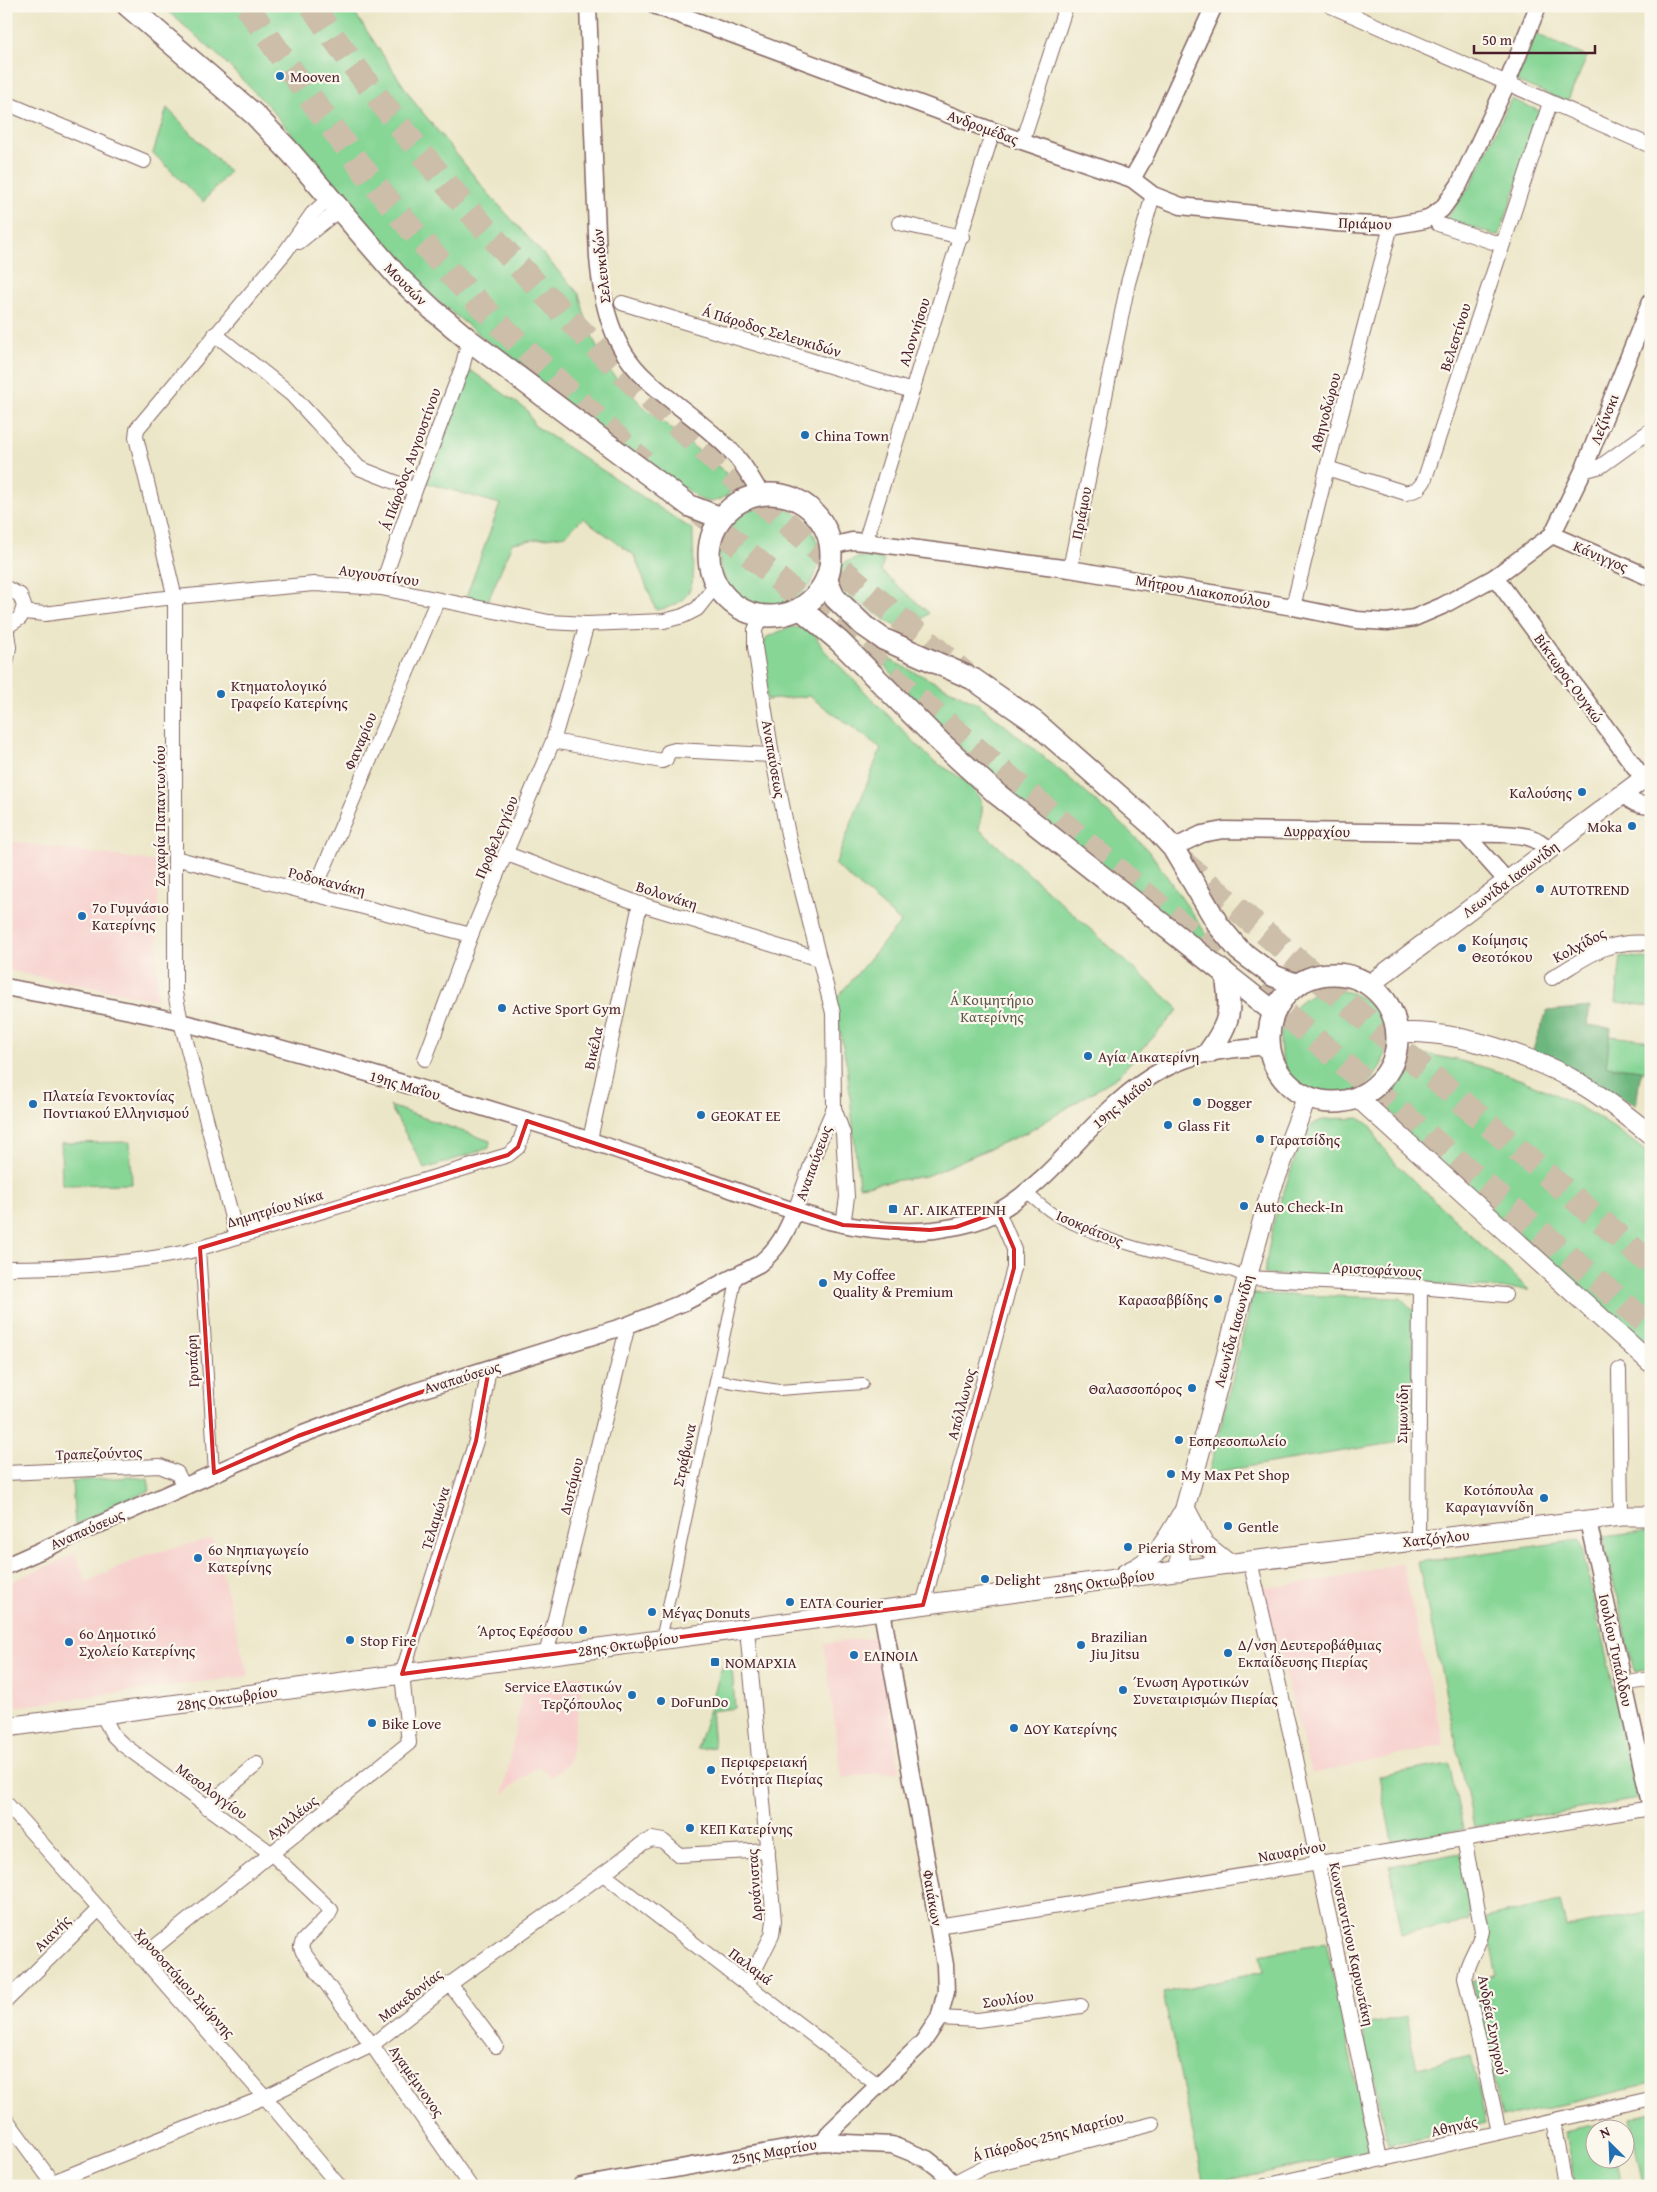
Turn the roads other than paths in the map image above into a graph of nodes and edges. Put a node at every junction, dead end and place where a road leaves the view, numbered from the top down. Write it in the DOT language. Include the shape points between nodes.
graph roads {
  1 [pos="128,6"];
  2 [pos="588,6"];
  3 [pos="656,6"];
  4 [pos="1066,6"];
  5 [pos="1214,6"];
  6 [pos="1331,6"];
  7 [pos="1538,6"];
  8 [pos="1507,83"];
  9 [pos="1550,103"];
  10 [pos="6,104"];
  11 [pos="993,131"];
  12 [pos="1022,142"];
  13 [pos="1651,146"];
  14 [pos="144,161"];
  15 [pos="1132,179"];
  16 [pos="1153,195"];
  17 [pos="335,203"];
  18 [pos="1433,215"];
  19 [pos="899,223"];
  20 [pos="1391,226"];
  21 [pos="962,237"];
  22 [pos="1502,245"];
  23 [pos="1651,301"];
  24 [pos="622,303"];
  25 [pos="214,334"];
  26 [pos="468,340"];
  27 [pos="912,391"];
  28 [pos="1651,430"];
  29 [pos="1327,468"];
  30 [pos="1583,471"];
  31 [pos="415,490"];
  32 [pos="761,494"];
  33 [pos="721,518"];
  34 [pos="1552,535"];
  35 [pos="865,542"];
  36 [pos="831,546"];
  37 [pos="1070,569"];
  38 [pos="1495,577"];
  39 [pos="1651,578"];
  40 [pos="826,580"];
  41 [pos="716,584"];
  42 [pos="6,588"];
  43 [pos="381,588"];
  44 [pos="175,598"];
  45 [pos="437,601"];
  46 [pos="1293,607"];
  47 [pos="801,608"];
  48 [pos="23,612"];
  49 [pos="761,616"];
  50 [pos="587,624"];
  51 [pos="6,626"];
  52 [pos="6,664"];
  53 [pos="553,741"];
  54 [pos="772,754"];
  55 [pos="1647,775"];
  56 [pos="1624,793"];
  57 [pos="1651,806"];
  58 [pos="1465,834"];
  59 [pos="1173,848"];
  60 [pos="1549,850"];
  61 [pos="507,854"];
  62 [pos="175,858"];
  63 [pos="1507,881"];
  64 [pos="313,894"];
  65 [pos="640,904"];
  66 [pos="472,934"];
  67 [pos="1651,943"];
  68 [pos="819,959"];
  69 [pos="1226,974"];
  70 [pos="1552,978"];
  71 [pos="1298,985"];
  72 [pos="1369,985"];
  73 [pos="6,987"];
  74 [pos="1274,1012"];
  75 [pos="181,1022"];
  76 [pos="1398,1033"];
  77 [pos="1269,1046"];
  78 [pos="1209,1052"];
  79 [pos="425,1059"];
  80 [pos="1307,1097"];
  81 [pos="1358,1098"];
  82 [pos="834,1108"];
  83 [pos="527,1120"];
  84 [pos="1651,1135"];
  85 [pos="590,1140"];
  86 [pos="1026,1192"];
  87 [pos="795,1211"];
  88 [pos="998,1212"];
  89 [pos="842,1225"];
  90 [pos="237,1237"];
  91 [pos="200,1248"];
  92 [pos="6,1268"];
  93 [pos="737,1276"];
  94 [pos="1247,1278"];
  95 [pos="1420,1287"];
  96 [pos="1504,1295"];
  97 [pos="628,1325"];
  98 [pos="1651,1363"];
  99 [pos="489,1368"];
  100 [pos="1619,1370"];
  101 [pos="715,1380"];
  102 [pos="863,1384"];
  103 [pos="6,1473"];
  104 [pos="214,1473"];
  105 [pos="184,1486"];
  106 [pos="1185,1508"];
  107 [pos="1651,1509"];
  108 [pos="1621,1516"];
  109 [pos="1651,1516"];
  110 [pos="1588,1520"];
  111 [pos="1418,1540"];
  112 [pos="1250,1561"];
  113 [pos="1228,1564"];
  114 [pos="6,1566"];
  115 [pos="1180,1571"];
  116 [pos="1110,1580"];
  117 [pos="923,1605"];
  118 [pos="882,1611"];
  119 [pos="746,1629"];
  120 [pos="661,1640"];
  121 [pos="546,1655"];
  122 [pos="402,1674"];
  123 [pos="1651,1679"];
  124 [pos="1624,1684"];
  125 [pos="102,1714"];
  126 [pos="6,1727"];
  127 [pos="257,1764"];
  128 [pos="6,1803"];
  129 [pos="206,1807"];
  130 [pos="1651,1808"];
  131 [pos="1464,1839"];
  132 [pos="768,1850"];
  133 [pos="272,1854"];
  134 [pos="1318,1863"];
  135 [pos="603,1874"];
  136 [pos="98,1910"];
  137 [pos="938,1926"];
  138 [pos="301,1946"];
  139 [pos="141,1958"];
  140 [pos="450,1984"];
  141 [pos="748,1984"];
  142 [pos="6,2001"];
  143 [pos="1081,2006"];
  144 [pos="939,2018"];
  145 [pos="372,2045"];
  146 [pos="496,2046"];
  147 [pos="878,2086"];
  148 [pos="264,2097"];
  149 [pos="1651,2098"];
  150 [pos="6,2119"];
  151 [pos="1554,2121"];
  152 [pos="1153,2124"];
  153 [pos="1498,2132"];
  154 [pos="824,2142"];
  155 [pos="1380,2159"];
  156 [pos="54,2184"];
  157 [pos="954,2184"];
  158 [pos="339,2186"];
  159 [pos="470,2186"];
  160 [pos="581,2186"];
  161 [pos="1265,2186"];
  162 [pos="1565,2186"];
  1 -- 17 [label="main road, Μουσών" via="255,115"];
  2 -- 32 [label="street, Σελευκιδών" via="598,258 608,320 627,358 644,378 734,453"];
  3 -- 11 [label="street, Ανδρομέδας"];
  4 -- 12 [label="street"];
  5 -- 15 [label="street"];
  6 -- 8 [label="street"];
  7 -- 8 [label="street, Πριάμου"];
  8 -- 9 [label="street"];
  8 -- 18 [label="street, Πριάμου" via="1459,185 1442,209"];
  9 -- 13 [label="street"];
  9 -- 22 [label="street, Βελεστίνου"];
  10 -- 14 [label="street"];
  11 -- 12 [label="street, Ανδρομέδας"];
  11 -- 21 [label="street, Αλοννήσου"];
  12 -- 15 [label="street, Ανδρομέδας"];
  15 -- 16 [label="street, Πριάμου"];
  16 -- 20 [label="street, Πριάμου" via="1181,206"];
  16 -- 37 [label="street, Πριάμου" via="1128,283"];
  17 -- 25 [label="street" via="286,251"];
  17 -- 26 [label="main road, Μουσών" via="398,277"];
  18 -- 20 [label="street, Πριάμου" via="1425,220"];
  18 -- 22 [label="street" via="1438,224"];
  19 -- 21 [label="street"];
  20 -- 29 [label="street, Αθηνοδώρου"];
  21 -- 27 [label="street, Αλοννήσου"];
  22 -- 29 [label="street, Βελεστίνου" via="1418,489 1406,493"];
  23 -- 30 [label="street, Λεζίνσκι"];
  24 -- 27 [label="street, Α΄ Πάροδος Σελευκιδών"];
  25 -- 31 [label="street" via="292,395 359,468"];
  25 -- 44 [label="street, Ζαχαρία Παπαντωνίου" via="137,429 136,437"];
  26 -- 31 [label="street, Α΄ Πάροδος Αυγουστίνου" via="462,368"];
  26 -- 33 [label="main road, Μουσών" via="690,506"];
  27 -- 35 [label="street, Αλοννήσου"];
  28 -- 30 [label="street" via="1601,466"];
  29 -- 46 [label="street, Αθηνοδώρου"];
  30 -- 34 [label="street, Λεζίνσκι"];
  31 -- 43 [label="street, Α΄ Πάροδος Αυγουστίνου"];
  32 -- 33 [label="main road" via="732,506"];
  32 -- 36 [label="main road" via="785,495 807,505 823,523"];
  33 -- 41 [label="main road" via="709,550 710,572"];
  34 -- 38 [label="street, Μήτρου Λιακοπούλου"];
  34 -- 39 [label="street, Κάνιγγος"];
  35 -- 36 [label="street, Μήτρου Λιακοπούλου" via="852,541"];
  35 -- 37 [label="street, Μήτρου Λιακοπούλου"];
  36 -- 40 [label="main road" via="832,563"];
  37 -- 46 [label="street, Μήτρου Λιακοπούλου"];
  38 -- 46 [label="street, Μήτρου Λιακοπούλου" via="1414,618 1387,622 1357,620"];
  38 -- 55 [label="street, Βίκτωρος Ουγκώ"];
  40 -- 47 [label="main road" via="816,596"];
  40 -- 59 [label="main road" via="835,598 883,639 973,679 1036,722 1151,824"];
  41 -- 49 [label="main road" via="734,606"];
  41 -- 50 [label="street, Αυγουστίνου" via="697,609 683,616 664,621"];
  42 -- 48 [label="street" via="20,596"];
  43 -- 44 [label="street, Αυγουστίνου" via="314,584"];
  43 -- 45 [label="street, Αυγουστίνου"];
  44 -- 48 [label="street, Αυγουστίνου" via="45,614"];
  44 -- 62 [label="street, Ζαχαρία Παπαντωνίου"];
  45 -- 50 [label="street, Αυγουστίνου" via="550,622"];
  45 -- 64 [label="street, Φαναρίου"];
  47 -- 49 [label="main road" via="782,616"];
  47 -- 69 [label="main road" via="998,794"];
  48 -- 51 [label="street" via="17,622"];
  49 -- 54 [label="street, Αναπαύσεως" via="755,630 755,647"];
  50 -- 53 [label="street, Προβελεγγίου"];
  51 -- 52 [label="street" via="9,647"];
  53 -- 54 [label="street" via="662,761 668,752 675,750"];
  53 -- 61 [label="street, Προβελεγγίου"];
  54 -- 68 [label="street, Αναπαύσεως" via="790,844"];
  55 -- 56 [label="main road, Λεωνίδα Ιασωνίδη"];
  56 -- 57 [label="street" via="1629,801"];
  56 -- 60 [label="main road, Λεωνίδα Ιασωνίδη"];
  58 -- 59 [label="street, Δυρραχίου" via="1223,830 1202,834"];
  58 -- 60 [label="street, Δυρραχίου" via="1530,836"];
  58 -- 63 [label="street"];
  59 -- 71 [label="main road" via="1219,926 1240,950 1274,976"];
  60 -- 63 [label="main road, Λεωνίδα Ιασωνίδη"];
  61 -- 65 [label="street, Βολονάκη"];
  61 -- 66 [label="street, Προβελεγγίου"];
  62 -- 64 [label="street, Ροδοκανάκη"];
  62 -- 75 [label="street, Ζαχαρία Παπαντωνίου" via="175,993"];
  63 -- 72 [label="main road, Λεωνίδα Ιασωνίδη"];
  64 -- 66 [label="street, Ροδοκανάκη"];
  65 -- 68 [label="street, Βολονάκη"];
  65 -- 85 [label="street, Βικέλα"];
  66 -- 79 [label="street, Προβελεγγίου"];
  67 -- 70 [label="street, Κολχίδος" via="1614,944"];
  68 -- 82 [label="street, Αναπαύσεως" via="832,1013"];
  69 -- 74 [label="main road"];
  69 -- 78 [label="main road" via="1230,1006 1227,1022"];
  71 -- 72 [label="main road" via="1315,977 1334,974 1352,977"];
  71 -- 74 [label="main road" via="1288,992"];
  72 -- 76 [label="main road" via="1384,998"];
  73 -- 75 [label="street, 19ης Μαΐου"];
  74 -- 77 [label="main road"];
  75 -- 83 [label="street, 19ης Μαΐου"];
  75 -- 90 [label="street, Ζαχαρία Παπαντωνίου"];
  76 -- 81 [label="main road" via="1396,1054 1388,1072 1375,1087"];
  76 -- 84 [label="main road" via="1446,1036 1521,1056 1585,1086"];
  77 -- 78 [label="street, 19ης Μαΐου"];
  77 -- 80 [label="main road" via="1281,1077"];
  78 -- 86 [label="street, 19ης Μαΐου" via="1150,1076 1120,1100"];
  80 -- 81 [label="main road" via="1324,1102"];
  80 -- 94 [label="main road, Λεωνίδα Ιασωνίδη" via="1270,1193"];
  81 -- 98 [label="main road"];
  82 -- 87 [label="street, Αναπαύσεως"];
  82 -- 89 [label="street, Αναπαύσεως" via="843,1134 847,1197"];
  83 -- 85 [label="street, 19ης Μαΐου"];
  83 -- 90 [label="street, Δημητρίου Νίκα" via="518,1147 508,1155"];
  85 -- 87 [label="street, 19ης Μαΐου"];
  86 -- 88 [label="street"];
  86 -- 94 [label="street, Ισοκράτους" via="1056,1215 1086,1229"];
  87 -- 89 [label="street"];
  87 -- 93 [label="street, Αναπαύσεως" via="782,1241 769,1256"];
  88 -- 89 [label="street" via="956,1227 930,1230 875,1230"];
  88 -- 117 [label="street, Απόλλωνος" via="1014,1249 1014,1268"];
  90 -- 91 [label="street, Δημητρίου Νίκα"];
  91 -- 92 [label="street, Δημητρίου Νίκα" via="140,1261 65,1268"];
  91 -- 104 [label="street, Γρυπάρη"];
  93 -- 97 [label="street, Αναπαύσεως"];
  93 -- 101 [label="street, Στράβωνα"];
  94 -- 95 [label="street, Αριστοφάνους"];
  94 -- 106 [label="main road, Λεωνίδα Ιασωνίδη"];
  95 -- 96 [label="street, Αριστοφάνους"];
  95 -- 111 [label="street, Σιμωνίδη"];
  97 -- 99 [label="street, Αναπαύσεως"];
  97 -- 121 [label="street, Διστόμου"];
  99 -- 104 [label="street, Αναπαύσεως" via="414,1392 298,1436"];
  99 -- 122 [label="street, Τελαμώνα" via="476,1441"];
  100 -- 108 [label="street"];
  101 -- 102 [label="street" via="779,1390"];
  101 -- 120 [label="street, Στράβωνα"];
  103 -- 105 [label="street, Τραπεζούντος" via="160,1466 177,1473"];
  104 -- 105 [label="street, Αναπαύσεως"];
  105 -- 114 [label="street, Αναπαύσεως"];
  106 -- 113 [label="main road" via="1204,1544"];
  106 -- 115 [label="main road, Λεωνίδα Ιασωνίδη"];
  106 -- 116 [label="main road" via="1152,1559"];
  107 -- 108 [label="main road, Χατζόγλου"];
  108 -- 109 [label="main road, Χατζόγλου"];
  108 -- 110 [label="main road, Χατζόγλου"];
  110 -- 111 [label="main road, Χατζόγλου"];
  110 -- 124 [label="street, Ιουλίου Τυπάλδου"];
  111 -- 112 [label="main road, Χατζόγλου"];
  112 -- 113 [label="main road, 28ης Οκτωβρίου"];
  112 -- 134 [label="street, Κωνσταντίνου Καρυωτάκη"];
  113 -- 115 [label="main road, 28ης Οκτωβρίου"];
  115 -- 116 [label="main road, 28ης Οκτωβρίου"];
  116 -- 117 [label="main road, 28ης Οκτωβρίου"];
  117 -- 118 [label="main road, 28ης Οκτωβρίου"];
  118 -- 119 [label="main road, 28ης Οκτωβρίου"];
  118 -- 137 [label="street, Φαιάκων"];
  119 -- 120 [label="main road, 28ης Οκτωβρίου"];
  119 -- 132 [label="street, Δρυάνιστας"];
  120 -- 121 [label="main road, 28ης Οκτωβρίου"];
  121 -- 122 [label="main road, 28ης Οκτωβρίου"];
  122 -- 125 [label="main road, 28ης Οκτωβρίου"];
  122 -- 133 [label="street, Αχιλλέως" via="409,1742"];
  123 -- 124 [label="street"];
  124 -- 130 [label="street, Ιουλίου Τυπάλδου"];
  125 -- 126 [label="main road, 28ης Οκτωβρίου"];
  125 -- 129 [label="street, Μεσολογγίου" via="122,1744"];
  127 -- 129 [label="street"];
  128 -- 136 [label="street, Χρυσοστόμου Σμύρνης"];
  129 -- 133 [label="street, Μεσολογγίου"];
  130 -- 131 [label="street, Ναυαρίνου"];
  131 -- 134 [label="street, Ναυαρίνου"];
  131 -- 153 [label="street, Ανδρέα Συγγρού" via="1482,1931 1480,1942 1467,1964 1465,1977"];
  132 -- 135 [label="street, Μακεδονίας" via="679,1855 663,1841 652,1840 643,1842"];
  132 -- 141 [label="street, Δρυάνιστας" via="774,1921 772,1935"];
  133 -- 138 [label="street, Μεσολογγίου" via="331,1910"];
  133 -- 139 [label="street, Αχιλλέως"];
  134 -- 137 [label="street, Ναυαρίνου"];
  134 -- 155 [label="street, Κωνσταντίνου Καρυωτάκη"];
  135 -- 140 [label="street, Μακεδονίας"];
  135 -- 141 [label="street, Παλαμά"];
  136 -- 139 [label="street, Χρυσοστόμου Σμύρνης"];
  136 -- 142 [label="street, Αιανής"];
  137 -- 144 [label="street, Φαιάκων" via="946,1992"];
  138 -- 145 [label="street, Αγαμέμνονος"];
  139 -- 148 [label="street, Χρυσοστόμου Σμύρνης"];
  140 -- 145 [label="street, Μακεδονίας"];
  140 -- 146 [label="street"];
  141 -- 147 [label="street, Παλαμά"];
  143 -- 144 [label="street, Σουλίου" via="978,2020"];
  144 -- 147 [label="street, Φαιάκων" via="923,2042"];
  145 -- 148 [label="street, Μακεδονίας"];
  145 -- 159 [label="street, Αγαμέμνονος"];
  147 -- 154 [label="street, Φαιάκων" via="830,2132"];
  148 -- 156 [label="street, Μακεδονίας"];
  148 -- 158 [label="street, Χρυσοστόμου Σμύρνης"];
  149 -- 151 [label="street, Αθηνάς"];
  150 -- 156 [label="street"];
  151 -- 153 [label="street, Αθηνάς"];
  151 -- 162 [label="street"];
  152 -- 157 [label="street, Α΄ Πάροδος 25ης Μαρτίου" via="986,2166"];
  153 -- 155 [label="street, Αθηνάς"];
  154 -- 157 [label="street, 25ης Μαρτίου" via="892,2145 927,2159"];
  154 -- 160 [label="street, 25ης Μαρτίου"];
  155 -- 161 [label="street, Αθηνάς"];
}
